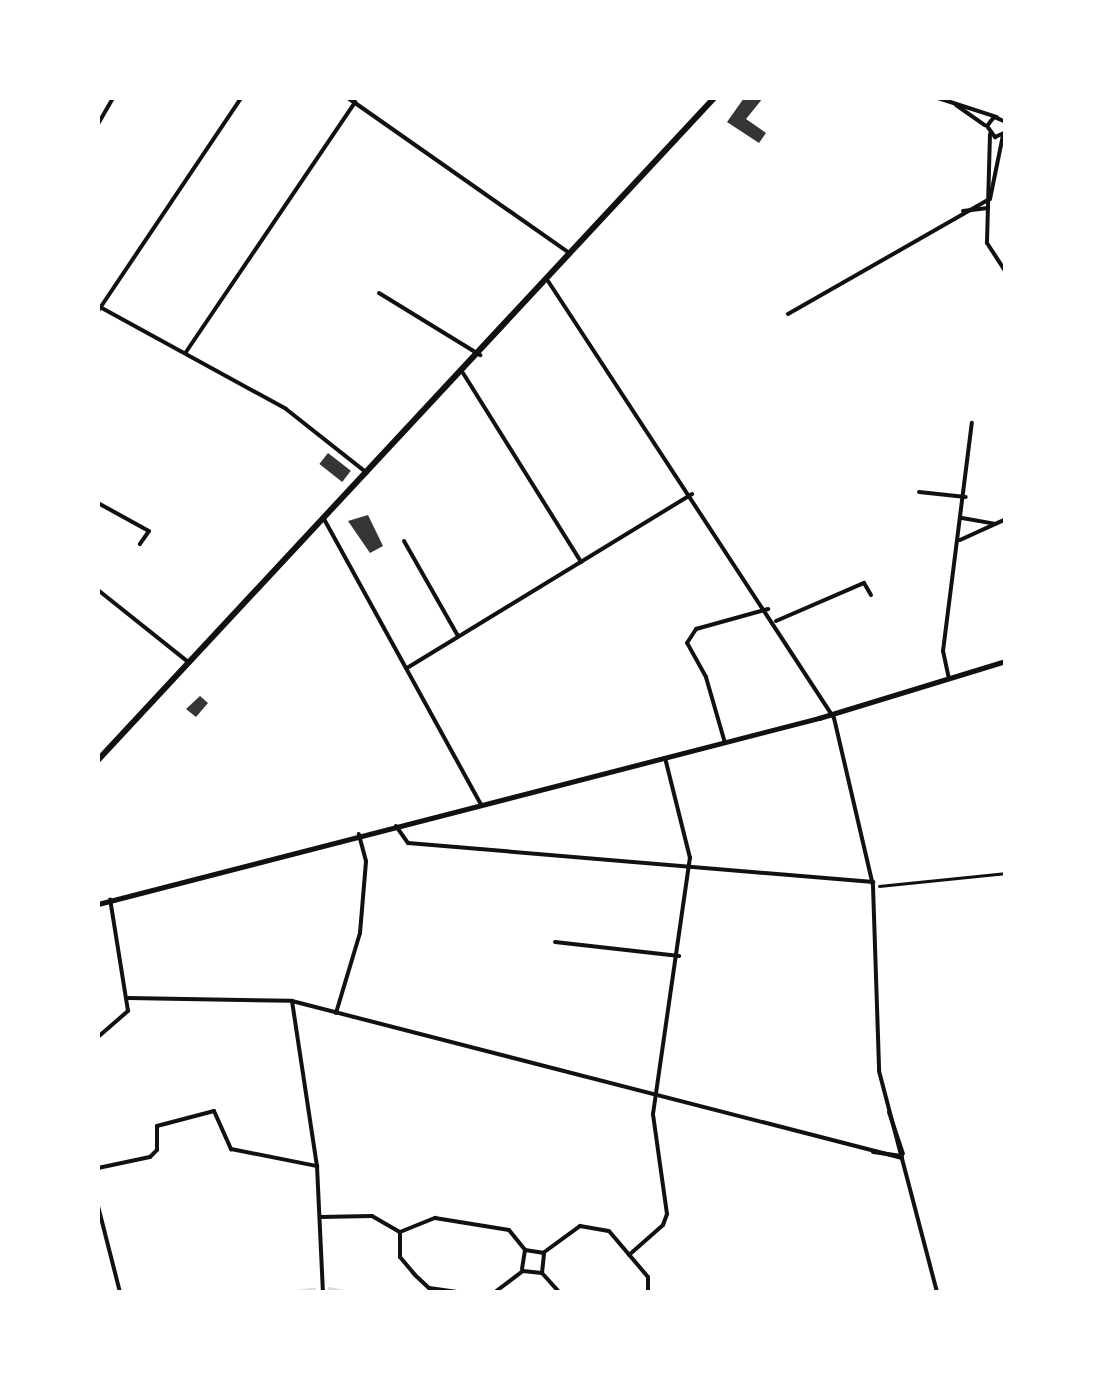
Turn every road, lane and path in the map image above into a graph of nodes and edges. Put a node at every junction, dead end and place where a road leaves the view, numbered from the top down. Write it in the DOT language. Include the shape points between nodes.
graph roads {
  1 [pos="113,98"];
  2 [pos="241,98"];
  3 [pos="348,98"];
  4 [pos="714,98"];
  5 [pos="938,98"];
  6 [pos="948,101"];
  7 [pos="355,102"];
  8 [pos="997,117"];
  9 [pos="1006,122"];
  10 [pos="98,124"];
  11 [pos="987,126"];
  12 [pos="1005,133"];
  13 [pos="990,134"];
  14 [pos="990,199"];
  15 [pos="989,208"];
  16 [pos="954,214"];
  17 [pos="572,255"];
  18 [pos="1006,272"];
  19 [pos="548,281"];
  20 [pos="379,293"];
  21 [pos="99,309"];
  22 [pos="788,314"];
  23 [pos="186,352"];
  24 [pos="480,355"];
  25 [pos="463,373"];
  26 [pos="972,423"];
  27 [pos="368,474"];
  28 [pos="919,492"];
  29 [pos="692,494"];
  30 [pos="966,497"];
  31 [pos="98,503"];
  32 [pos="962,518"];
  33 [pos="324,519"];
  34 [pos="1006,519"];
  35 [pos="995,524"];
  36 [pos="959,540"];
  37 [pos="404,541"];
  38 [pos="140,544"];
  39 [pos="581,562"];
  40 [pos="98,590"];
  41 [pos="870,595"];
  42 [pos="768,609"];
  43 [pos="776,621"];
  44 [pos="458,636"];
  45 [pos="1006,661"];
  46 [pos="188,662"];
  47 [pos="407,668"];
  48 [pos="950,679"];
  49 [pos="833,714"];
  50 [pos="724,744"];
  51 [pos="665,758"];
  52 [pos="98,760"];
  53 [pos="481,804"];
  54 [pos="396,825"];
  55 [pos="359,834"];
  56 [pos="689,867"];
  57 [pos="1006,873"];
  58 [pos="875,884"];
  59 [pos="110,899"];
  60 [pos="98,904"];
  61 [pos="555,942"];
  62 [pos="679,956"];
  63 [pos="128,998"];
  64 [pos="292,1001"];
  65 [pos="336,1013"];
  66 [pos="98,1036"];
  67 [pos="658,1096"];
  68 [pos="904,1157"];
  69 [pos="317,1166"];
  70 [pos="98,1168"];
  71 [pos="98,1206"];
  72 [pos="319,1216"];
  73 [pos="400,1232"];
  74 [pos="525,1250"];
  75 [pos="544,1253"];
  76 [pos="628,1255"];
  77 [pos="522,1270"];
  78 [pos="542,1273"];
  79 [pos="120,1292"];
  80 [pos="324,1292"];
  81 [pos="456,1292"];
  82 [pos="495,1292"];
  83 [pos="559,1292"];
  84 [pos="648,1292"];
  85 [pos="937,1292"];
  1 -- 10 [label="street"];
  2 -- 21 [label="street"];
  3 -- 7 [label="street"];
  4 -- 17 [label="main road"];
  5 -- 6 [label="street"];
  6 -- 8 [label="street"];
  6 -- 11 [label="street"];
  7 -- 17 [label="street"];
  7 -- 23 [label="street"];
  8 -- 9 [label="street"];
  8 -- 11 [label="street"];
  11 -- 13 [label="street"];
  12 -- 13 [label="street"];
  12 -- 14 [label="street"];
  13 -- 14 [label="street"];
  14 -- 15 [label="street"];
  14 -- 16 [label="street"];
  15 -- 16 [label="street"];
  15 -- 18 [label="street" via="988,250"];
  16 -- 22 [label="street"];
  17 -- 19 [label="main road"];
  19 -- 24 [label="main road"];
  19 -- 29 [label="street"];
  20 -- 24 [label="street"];
  21 -- 23 [label="street"];
  23 -- 27 [label="street" via="286,408"];
  24 -- 25 [label="main road"];
  25 -- 27 [label="main road"];
  25 -- 39 [label="street"];
  26 -- 30 [label="street"];
  27 -- 33 [label="main road"];
  28 -- 30 [label="street"];
  29 -- 39 [label="street"];
  29 -- 42 [label="street"];
  30 -- 32 [label="street"];
  31 -- 38 [label="street" via="149,531"];
  32 -- 35 [label="street"];
  32 -- 36 [label="street"];
  33 -- 46 [label="main road"];
  33 -- 47 [label="street"];
  34 -- 35 [label="street"];
  35 -- 36 [label="street"];
  36 -- 48 [label="street" via="944,651"];
  37 -- 44 [label="street"];
  39 -- 44 [label="street"];
  40 -- 46 [label="street"];
  41 -- 43 [label="street" via="864,583"];
  42 -- 43 [label="street"];
  42 -- 50 [label="street" via="696,630 687,642 706,677"];
  43 -- 49 [label="street"];
  44 -- 47 [label="street"];
  45 -- 48 [label="street"];
  46 -- 52 [label="main road"];
  47 -- 53 [label="street"];
  48 -- 49 [label="street"];
  49 -- 50 [label="street"];
  49 -- 58 [label="street"];
  50 -- 51 [label="street"];
  51 -- 53 [label="street"];
  51 -- 56 [label="street"];
  53 -- 54 [label="street"];
  54 -- 55 [label="street"];
  54 -- 56 [label="street" via="408,844"];
  55 -- 59 [label="street"];
  55 -- 65 [label="street" via="366,861 360,933"];
  56 -- 58 [label="street"];
  56 -- 62 [label="street"];
  57 -- 58 [label="path"];
  58 -- 68 [label="street" via="877,1053"];
  59 -- 60 [label="street"];
  59 -- 63 [label="street"];
  61 -- 62 [label="street"];
  62 -- 67 [label="street"];
  63 -- 64 [label="street"];
  63 -- 66 [label="street" via="123,1022"];
  64 -- 65 [label="street"];
  64 -- 69 [label="street"];
  65 -- 67 [label="street"];
  67 -- 68 [label="street"];
  67 -- 76 [label="street" via="654,1129 666,1214 663,1225"];
  68 -- 85 [label="street"];
  69 -- 70 [label="street" via="231,1150 222,1116 214,1112 157,1126 157,1150 150,1157"];
  69 -- 72 [label="street"];
  71 -- 79 [label="street"];
  72 -- 73 [label="street" via="372,1216"];
  72 -- 80 [label="street"];
  73 -- 74 [label="street" via="435,1218 509,1230"];
  73 -- 81 [label="street" via="400,1258 415,1275 429,1288"];
  74 -- 75 [label="street"];
  74 -- 77 [label="street"];
  75 -- 76 [label="street" via="580,1226 608,1230"];
  75 -- 78 [label="street"];
  76 -- 84 [label="street" via="648,1277"];
  77 -- 78 [label="street"];
  77 -- 82 [label="street"];
  78 -- 83 [label="street"];
}
